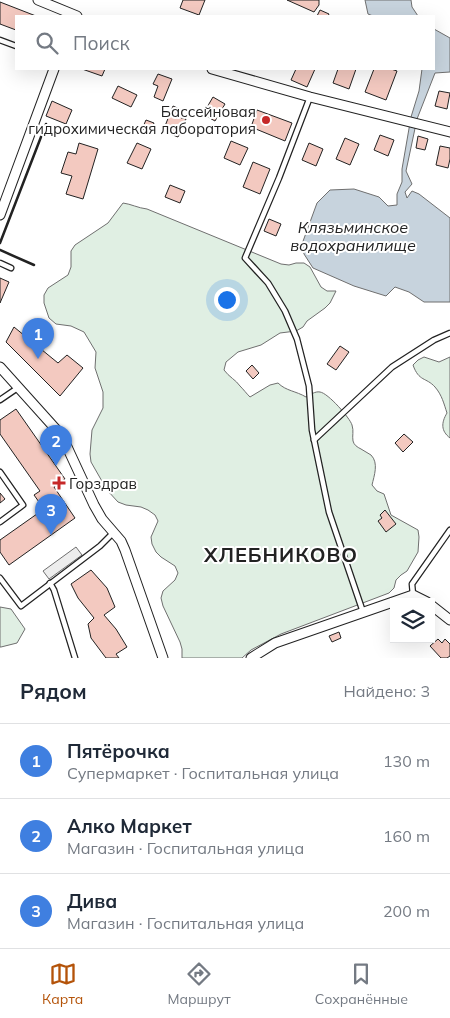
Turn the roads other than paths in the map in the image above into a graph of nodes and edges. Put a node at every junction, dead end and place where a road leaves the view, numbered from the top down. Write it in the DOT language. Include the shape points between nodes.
graph roads {
  1 [pos="38,0"];
  2 [pos="73,15"];
  3 [pos="0,40"];
  4 [pos="15,46"];
  5 [pos="54,70"];
  6 [pos="216,70"];
  7 [pos="310,97"];
  8 [pos="450,132"];
  9 [pos="0,216"];
  10 [pos="0,263"];
  11 [pos="11,268"];
  12 [pos="450,333"];
  13 [pos="0,367"];
  14 [pos="19,387"];
  15 [pos="0,400"];
  16 [pos="314,440"];
  17 [pos="0,472"];
  18 [pos="0,522"];
  19 [pos="450,530"];
  20 [pos="114,532"];
  21 [pos="0,578"];
  22 [pos="50,583"];
  23 [pos="413,595"];
  24 [pos="419,598"];
  25 [pos="435,608"];
  26 [pos="364,612"];
  27 [pos="450,620"];
  28 [pos="75,658"];
  29 [pos="163,658"];
  30 [pos="251,658"];
  1 -- 2 [label="street"];
  3 -- 4 [label="lane"];
  5 -- 9 [label="street"];
  6 -- 7 [label="street"];
  7 -- 8 [label="street"];
  7 -- 16 [label="lane" via="245,258 268,283 297,339 309,386"];
  10 -- 11 [label="lane"];
  12 -- 16 [label="lane" via="392,367"];
  13 -- 14 [label="street"];
  14 -- 15 [label="lane"];
  14 -- 20 [label="street" via="62,436 94,505"];
  16 -- 26 [label="lane" via="329,512"];
  17 -- 18 [label="lane" via="23,505"];
  19 -- 23 [label="lane" via="412,584"];
  20 -- 22 [label="lane"];
  20 -- 29 [label="street" via="125,550"];
  21 -- 22 [label="lane" via="21,606"];
  22 -- 28 [label="lane"];
  23 -- 24 [label="street"];
  23 -- 26 [label="street"];
  25 -- 27 [label="street"];
  26 -- 30 [label="street" via="275,643"];
}
